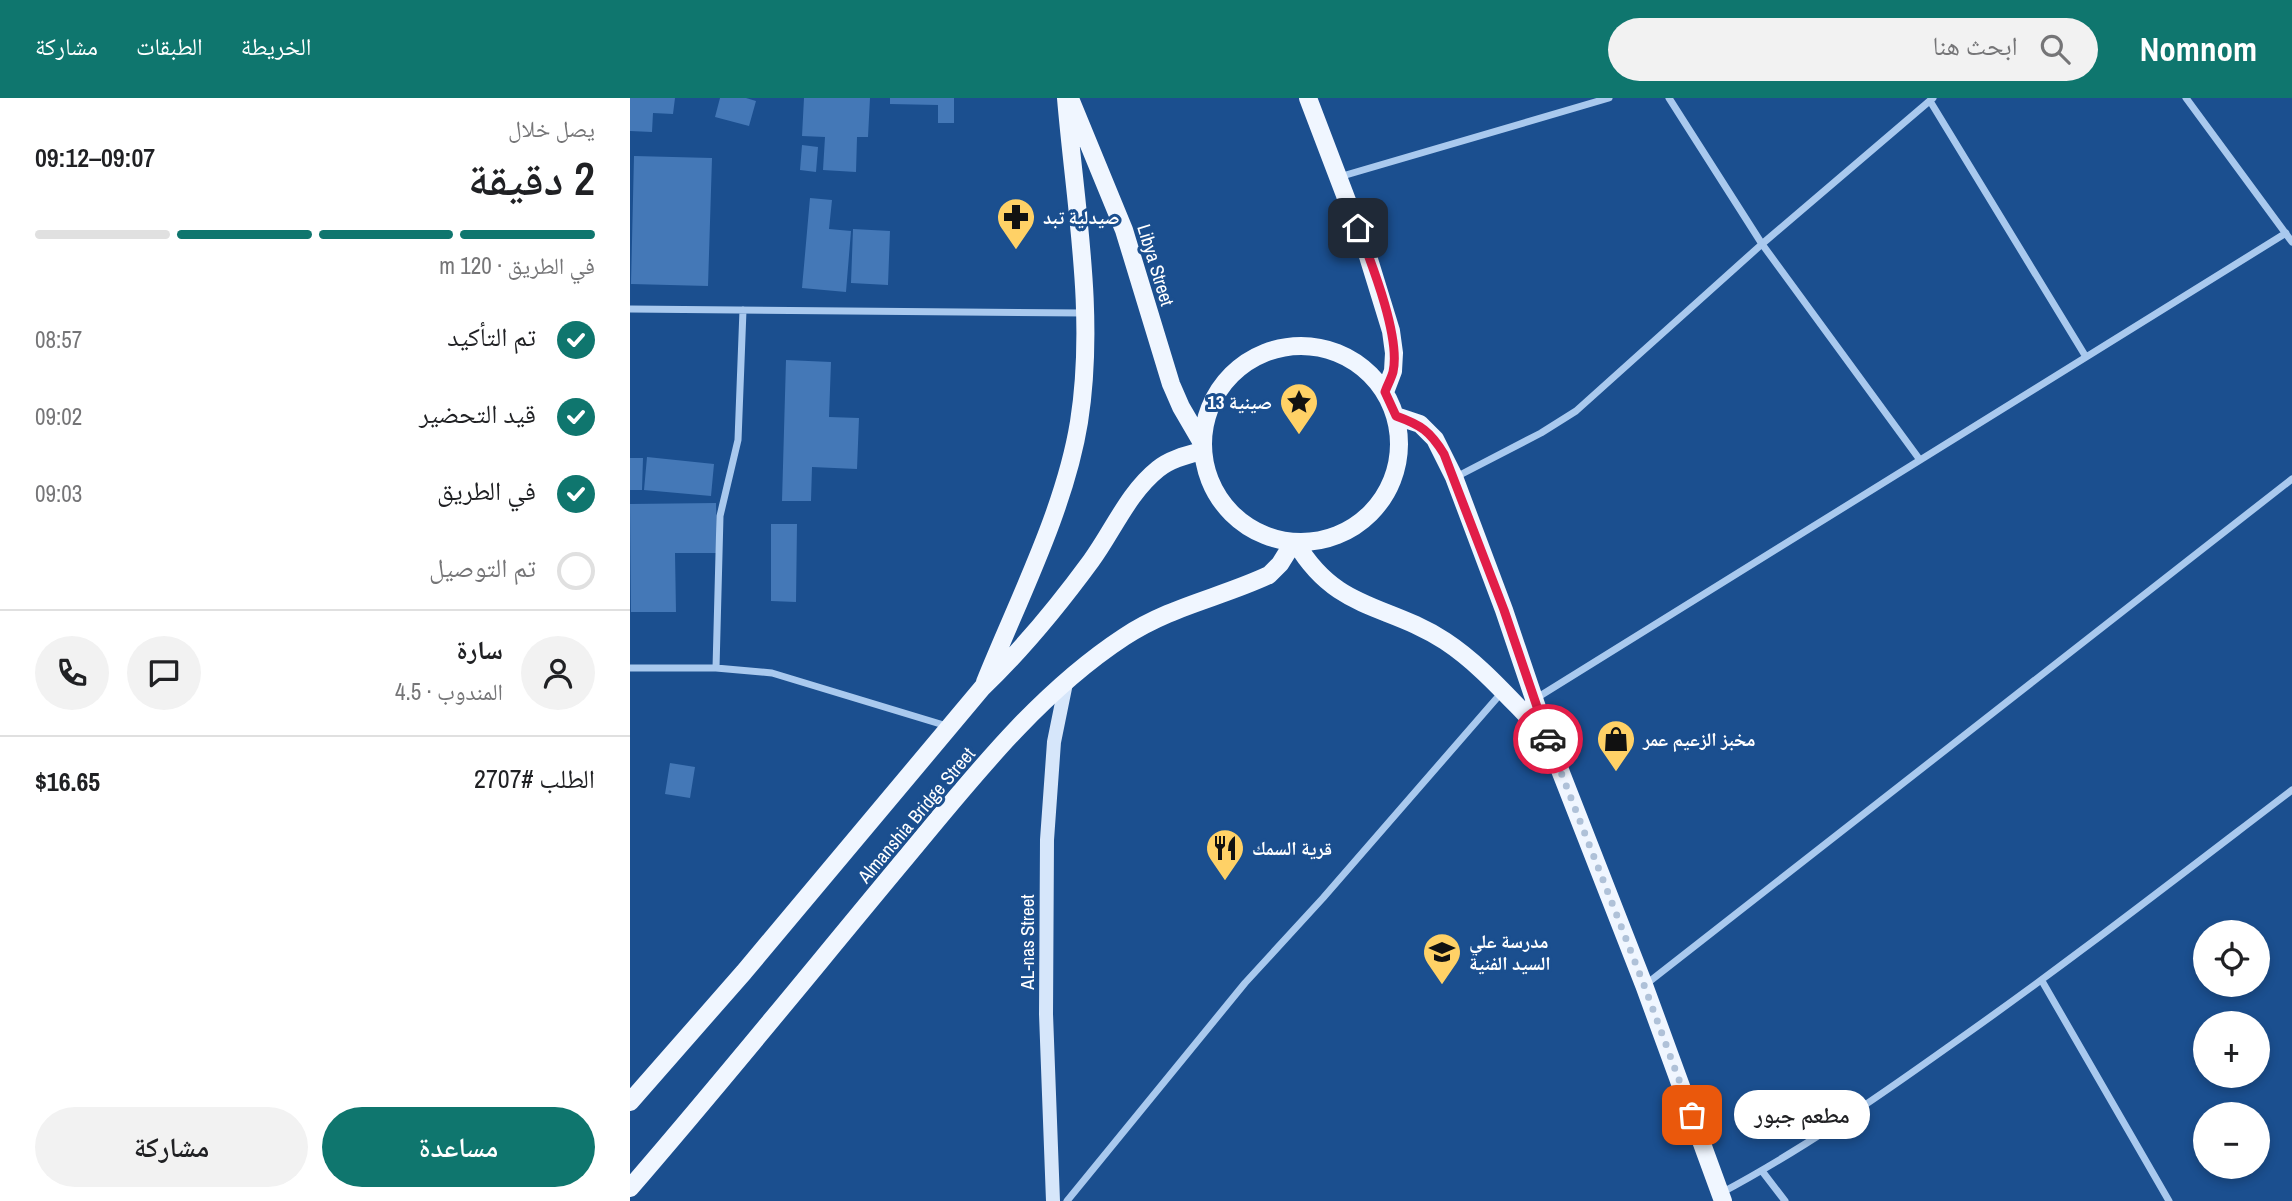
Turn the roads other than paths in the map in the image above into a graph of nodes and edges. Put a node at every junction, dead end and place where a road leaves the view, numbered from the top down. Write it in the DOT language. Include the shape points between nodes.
graph roads {
  1 [pos="1068,98"];
  2 [pos="1308,98"];
  3 [pos="1609,98"];
  4 [pos="1669,98"];
  5 [pos="2186,98"];
  6 [pos="1932,99"];
  7 [pos="1339,177"];
  8 [pos="2286,233"];
  9 [pos="2292,242"];
  10 [pos="1762,244"];
  11 [pos="630,309"];
  12 [pos="743,310"];
  13 [pos="1084,313"];
  14 [pos="2086,357"];
  15 [pos="1385,392"];
  16 [pos="1396,416"];
  17 [pos="1202,447"];
  18 [pos="1920,460"];
  19 [pos="1454,477"];
  20 [pos="2292,478"];
  21 [pos="1294,543"];
  22 [pos="630,668"];
  23 [pos="716,668"];
  24 [pos="1066,683"];
  25 [pos="982,688"];
  26 [pos="1503,691"];
  27 [pos="1535,699"];
  28 [pos="949,727"];
  29 [pos="1547,737"];
  30 [pos="2292,790"];
  31 [pos="2042,981"];
  32 [pos="1644,985"];
  33 [pos="630,1102"];
  34 [pos="1762,1171"];
  35 [pos="630,1188"];
  36 [pos="1721,1197"];
  37 [pos="1054,1201"];
  38 [pos="1067,1201"];
  39 [pos="1785,1201"];
  40 [pos="2169,1201"];
  1 -- 13 [label="main road"];
  1 -- 17 [label="main road, Libya Street" via="1124,230 1171,384"];
  2 -- 7 [label="main road"];
  3 -- 7 [label="street"];
  4 -- 10 [label="street"];
  5 -- 8 [label="street"];
  6 -- 10 [label="street"];
  6 -- 14 [label="street"];
  7 -- 15 [label="main road" via="1391,331 1393,371"];
  8 -- 9 [label="street"];
  8 -- 14 [label="street"];
  10 -- 18 [label="street"];
  10 -- 19 [label="street" via="1576,411"];
  11 -- 12 [label="street"];
  12 -- 13 [label="street"];
  12 -- 23 [label="street" via="738,440 720,516"];
  13 -- 25 [label="main road" via="1083,392 1069,467"];
  14 -- 18 [label="street"];
  15 -- 16 [label="main road"];
  15 -- 17 [label="main road" via="1367,371 1343,355 1316,347 1288,347 1261,354 1237,369 1218,390 1206,415"];
  16 -- 19 [label="main road" via="1420,424 1435,439"];
  16 -- 21 [label="main road" via="1401,447 1395,477 1380,505 1357,526 1329,539"];
  17 -- 21 [label="main road" via="1208,477 1238,520 1261,534"];
  17 -- 25 [label="main road, Almanshia Bridge Street" via="1158,468 1146,480 1067,593"];
  18 -- 27 [label="street"];
  19 -- 27 [label="main road"];
  20 -- 32 [label="street"];
  21 -- 24 [label="main road, Almanshia Bridge Street" via="1269,575 1144,624"];
  21 -- 26 [label="main road" via="1335,589 1442,639"];
  22 -- 23 [label="street"];
  23 -- 28 [label="street" via="772,673"];
  24 -- 35 [label="main road, Almanshia Bridge Street" via="957,798"];
  24 -- 37 [label="street, AL-nas Street" via="1054,742 1047,840 1046,1014"];
  25 -- 28 [label="main road, Almanshia Bridge Street"];
  26 -- 29 [label="main road"];
  26 -- 38 [label="street" via="1245,983"];
  27 -- 29 [label="main road"];
  28 -- 33 [label="main road, Almanshia Bridge Street"];
  29 -- 32 [label="main road"];
  30 -- 31 [label="street"];
  31 -- 34 [label="street"];
  31 -- 40 [label="street"];
  32 -- 36 [label="main road"];
  34 -- 36 [label="street"];
  34 -- 39 [label="street"];
}
